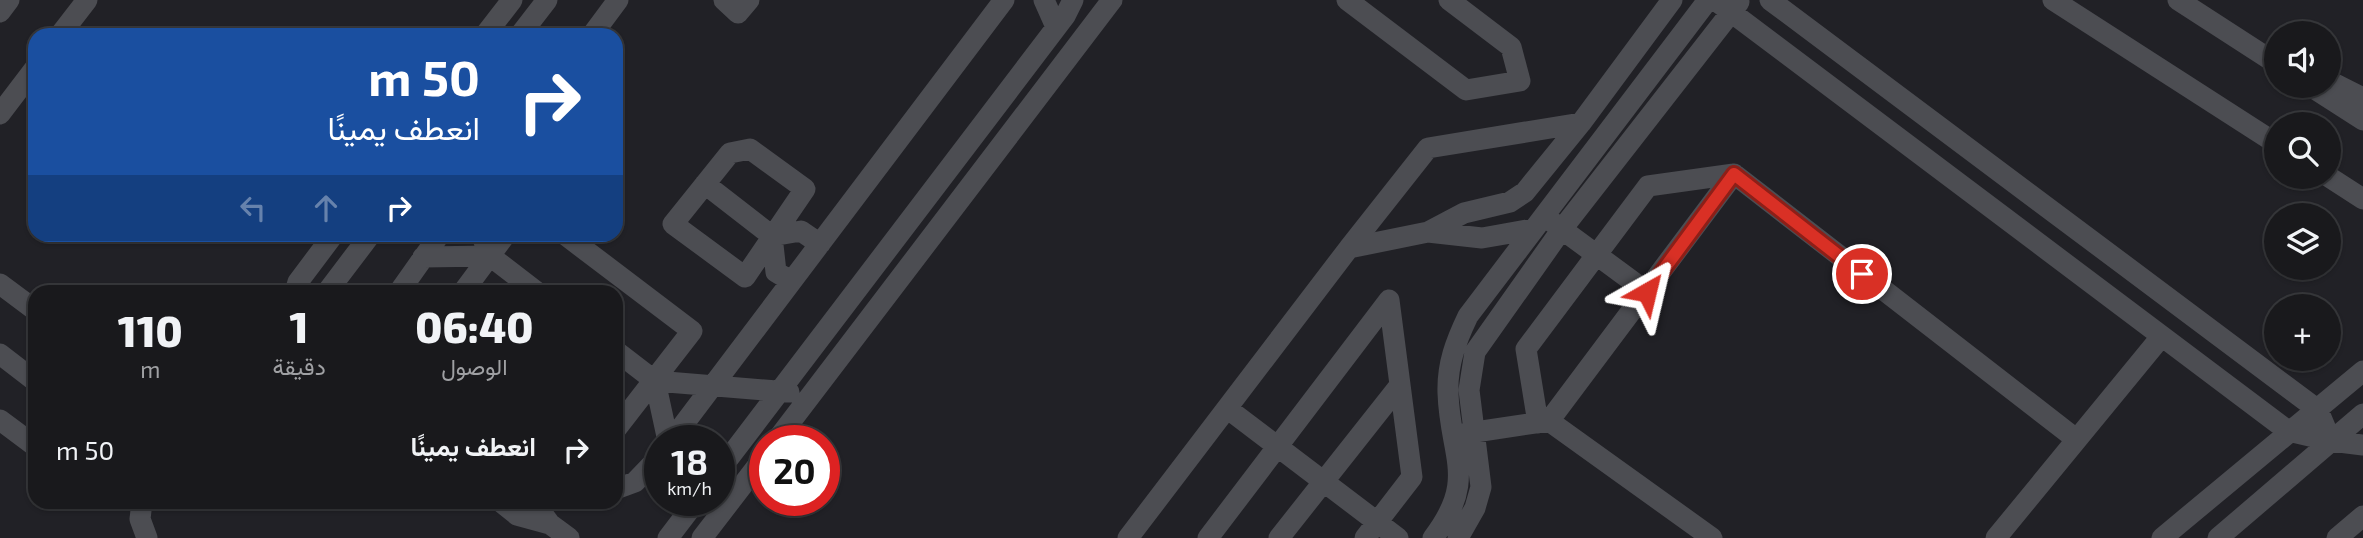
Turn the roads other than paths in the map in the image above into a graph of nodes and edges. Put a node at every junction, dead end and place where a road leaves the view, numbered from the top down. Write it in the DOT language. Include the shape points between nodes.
graph roads {
  1 [pos="9,0"];
  2 [pos="87,0"];
  3 [pos="512,0"];
  4 [pos="547,0"];
  5 [pos="618,0"];
  6 [pos="724,0"];
  7 [pos="748,0"];
  8 [pos="1004,0"];
  9 [pos="1044,0"];
  10 [pos="1073,0"];
  11 [pos="1112,0"];
  12 [pos="1347,0"];
  13 [pos="1449,0"];
  14 [pos="1672,0"];
  15 [pos="1708,0"];
  16 [pos="1770,0"];
  17 [pos="2053,0"];
  18 [pos="2178,0"];
  19 [pos="1729,4"];
  20 [pos="0,12"];
  21 [pos="2214,23"];
  22 [pos="1056,27"];
  23 [pos="65,28"];
  24 [pos="490,28"];
  25 [pos="525,28"];
  26 [pos="597,28"];
  27 [pos="1041,47"];
  28 [pos="2264,48"];
  29 [pos="2264,56"];
  30 [pos="1063,64"];
  31 [pos="28,77"];
  32 [pos="2341,87"];
  33 [pos="2329,98"];
  34 [pos="2363,98"];
  35 [pos="0,114"];
  36 [pos="2363,120"];
  37 [pos="1581,123"];
  38 [pos="974,135"];
  39 [pos="2264,136"];
  40 [pos="997,151"];
  41 [pos="1734,174"];
  42 [pos="705,184"];
  43 [pos="2341,185"];
  44 [pos="929,195"];
  45 [pos="2363,199"];
  46 [pos="951,211"];
  47 [pos="1538,223"];
  48 [pos="1562,229"];
  49 [pos="1428,232"];
  50 [pos="772,236"];
  51 [pos="328,242"];
  52 [pos="364,242"];
  53 [pos="434,242"];
  54 [pos="484,242"];
  55 [pos="500,242"];
  56 [pos="575,242"];
  57 [pos="820,244"];
  58 [pos="1349,248"];
  59 [pos="1597,255"];
  60 [pos="490,256"];
  61 [pos="423,257"];
  62 [pos="792,281"];
  63 [pos="297,285"];
  64 [pos="332,285"];
  65 [pos="404,285"];
  66 [pos="468,285"];
  67 [pos="528,285"];
  68 [pos="1647,292"];
  69 [pos="4,296"];
  70 [pos="28,307"];
  71 [pos="2161,337"];
  72 [pos="0,354"];
  73 [pos="623,356"];
  74 [pos="2363,371"];
  75 [pos="28,376"];
  76 [pos="655,380"];
  77 [pos="1400,385"];
  78 [pos="712,386"];
  79 [pos="780,391"];
  80 [pos="812,394"];
  81 [pos="1227,409"];
  82 [pos="2318,410"];
  83 [pos="2363,414"];
  84 [pos="0,420"];
  85 [pos="623,420"];
  86 [pos="1544,422"];
  87 [pos="666,425"];
  88 [pos="682,425"];
  89 [pos="788,425"];
  90 [pos="2288,431"];
  91 [pos="1475,432"];
  92 [pos="1454,435"];
  93 [pos="2076,439"];
  94 [pos="28,441"];
  95 [pos="2330,441"];
  96 [pos="2363,445"];
  97 [pos="1277,447"];
  98 [pos="735,450"];
  99 [pos="644,473"];
  100 [pos="749,476"];
  101 [pos="735,479"];
  102 [pos="1324,482"];
  103 [pos="743,484"];
  104 [pos="623,486"];
  105 [pos="141,509"];
  106 [pos="510,509"];
  107 [pos="539,509"];
  108 [pos="685,516"];
  109 [pos="2363,516"];
  110 [pos="550,524"];
  111 [pos="1371,530"];
  112 [pos="147,538"];
  113 [pos="569,538"];
  114 [pos="668,538"];
  115 [pos="702,538"];
  116 [pos="1128,538"];
  117 [pos="1208,538"];
  118 [pos="1279,538"];
  119 [pos="1398,538"];
  120 [pos="1433,538"];
  121 [pos="1458,538"];
  122 [pos="1712,538"];
  123 [pos="1996,538"];
  124 [pos="2162,538"];
  125 [pos="2218,538"];
  126 [pos="2337,538"];
  1 -- 20 [label="street"];
  2 -- 23 [label="street"];
  3 -- 24 [label="street"];
  4 -- 25 [label="street"];
  5 -- 26 [label="street"];
  6 -- 7 [label="street" via="738,13"];
  8 -- 57 [label="street"];
  9 -- 22 [label="street"];
  10 -- 22 [label="street"];
  11 -- 30 [label="street"];
  12 -- 13 [label="street" via="1466,90 1520,81 1511,47"];
  14 -- 37 [label="street"];
  15 -- 47 [label="street"];
  16 -- 82 [label="street"];
  17 -- 39 [label="street"];
  18 -- 21 [label="street"];
  19 -- 48 [label="street"];
  19 -- 71 [label="street"];
  21 -- 28 [label="street"];
  21 -- 29 [label="street"];
  22 -- 27 [label="street"];
  27 -- 30 [label="street"];
  27 -- 38 [label="street"];
  30 -- 40 [label="street"];
  31 -- 35 [label="street"];
  32 -- 34 [label="street"];
  33 -- 36 [label="street"];
  37 -- 49 [label="street" via="1525,192 1510,202 1464,213"];
  37 -- 58 [label="street" via="1429,148"];
  38 -- 40 [label="street"];
  38 -- 44 [label="street"];
  40 -- 46 [label="street"];
  41 -- 59 [label="street" via="1648,187"];
  41 -- 68 [label="street"];
  41 -- 93 [label="street"];
  42 -- 50 [label="street"];
  42 -- 50 [label="street" via="730,153 750,149 805,190"];
  42 -- 50 [label="street" via="673,224 744,277"];
  43 -- 45 [label="street"];
  44 -- 46 [label="street"];
  44 -- 79 [label="street"];
  46 -- 80 [label="street"];
  47 -- 48 [label="street"];
  47 -- 49 [label="street" via="1482,238"];
  47 -- 92 [label="street" via="1468,316 1453,345 1447,394"];
  48 -- 59 [label="street"];
  48 -- 91 [label="street" via="1475,352 1469,390"];
  49 -- 58 [label="street"];
  50 -- 57 [label="street" via="801,231"];
  50 -- 62 [label="street" via="776,272"];
  51 -- 63 [label="street"];
  52 -- 64 [label="street"];
  53 -- 61 [label="street"];
  54 -- 60 [label="street"];
  55 -- 60 [label="street"];
  56 -- 76 [label="street" via="692,331"];
  57 -- 62 [label="street"];
  58 -- 81 [label="street"];
  59 -- 68 [label="street"];
  59 -- 86 [label="street" via="1526,349"];
  60 -- 61 [label="street"];
  60 -- 66 [label="street"];
  60 -- 67 [label="street"];
  61 -- 65 [label="street"];
  62 -- 78 [label="street"];
  68 -- 86 [label="street"];
  69 -- 70 [label="street"];
  71 -- 90 [label="street"];
  71 -- 93 [label="street"];
  72 -- 75 [label="street"];
  73 -- 76 [label="street"];
  74 -- 82 [label="street"];
  76 -- 78 [label="street"];
  76 -- 85 [label="street"];
  76 -- 87 [label="street"];
  77 -- 97 [label="street" via="1389,300"];
  77 -- 102 [label="street"];
  77 -- 111 [label="street" via="1412,477"];
  78 -- 79 [label="street"];
  78 -- 88 [label="street"];
  79 -- 80 [label="street"];
  79 -- 98 [label="street"];
  80 -- 89 [label="street"];
  81 -- 97 [label="street"];
  81 -- 116 [label="street"];
  82 -- 90 [label="street"];
  82 -- 95 [label="street"];
  83 -- 95 [label="street"];
  84 -- 94 [label="street"];
  86 -- 91 [label="street"];
  86 -- 122 [label="street"];
  90 -- 95 [label="street"];
  90 -- 124 [label="street"];
  91 -- 92 [label="street"];
  91 -- 121 [label="street" via="1481,486"];
  92 -- 120 [label="street" via="1459,485 1456,502"];
  93 -- 123 [label="street"];
  95 -- 96 [label="street"];
  95 -- 125 [label="street"];
  97 -- 102 [label="street"];
  97 -- 117 [label="street"];
  99 -- 104 [label="street"];
  100 -- 103 [label="street"];
  101 -- 103 [label="street"];
  102 -- 111 [label="street"];
  102 -- 118 [label="street"];
  103 -- 115 [label="street"];
  105 -- 112 [label="street"];
  106 -- 110 [label="street"];
  107 -- 110 [label="street"];
  108 -- 114 [label="street"];
  109 -- 126 [label="street"];
  110 -- 113 [label="street"];
  111 -- 119 [label="street"];
}
